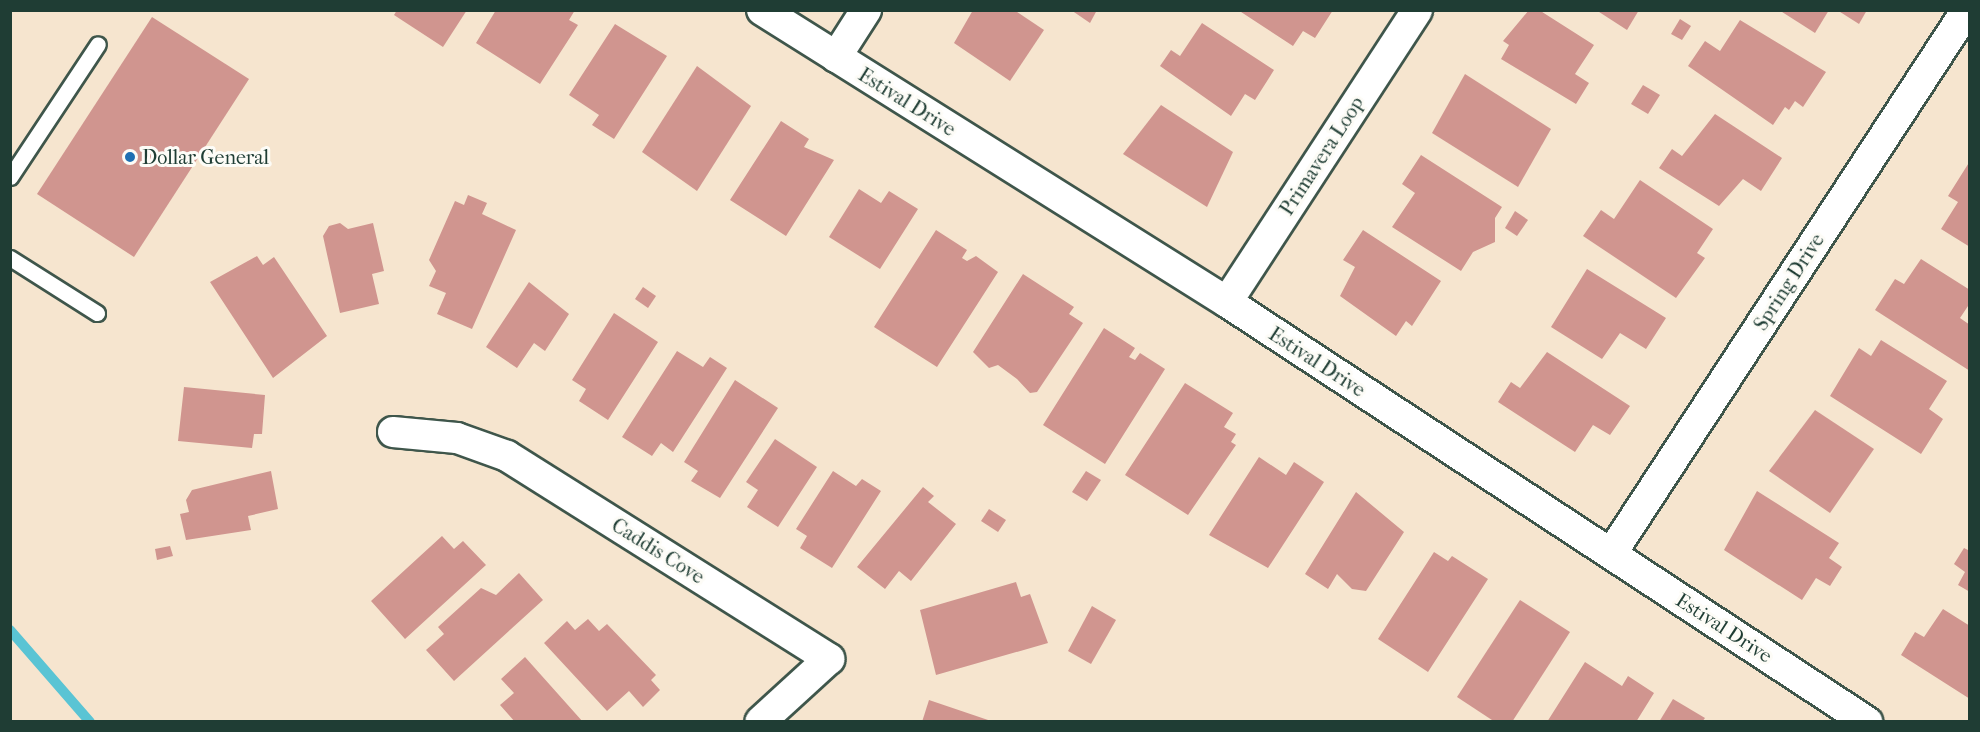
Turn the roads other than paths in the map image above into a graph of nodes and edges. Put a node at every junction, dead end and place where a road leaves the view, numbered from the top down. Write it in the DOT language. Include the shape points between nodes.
graph roads {
  1 [pos="762,10"];
  2 [pos="866,10"];
  3 [pos="1417,10"];
  4 [pos="1968,10"];
  5 [pos="98,44"];
  6 [pos="836,57"];
  7 [pos="10,177"];
  8 [pos="10,258"];
  9 [pos="1227,302"];
  10 [pos="97,313"];
  11 [pos="393,432"];
  12 [pos="1611,554"];
  13 [pos="760,722"];
  14 [pos="1867,722"];
  1 -- 6 [label="street, Estival Drive"];
  2 -- 6 [label="street"];
  3 -- 9 [label="street, Primavera Loop"];
  4 -- 12 [label="street, Spring Drive"];
  5 -- 7 [label="lane"];
  6 -- 9 [label="street, Estival Drive"];
  8 -- 10 [label="lane"];
  9 -- 12 [label="street, Estival Drive"];
  11 -- 13 [label="street, Caddis Cove" via="458,438 507,456 829,659"];
  12 -- 14 [label="street, Estival Drive"];
}
